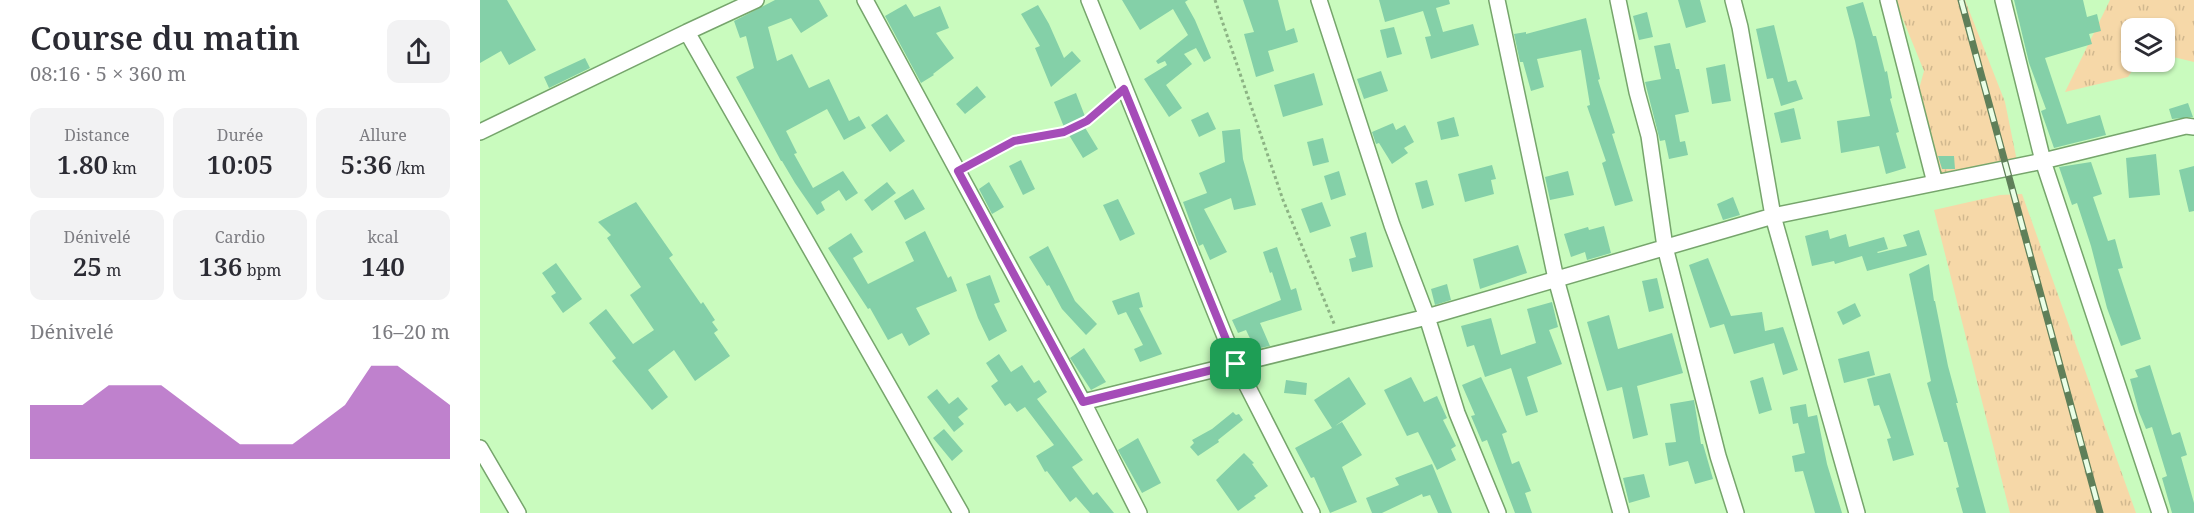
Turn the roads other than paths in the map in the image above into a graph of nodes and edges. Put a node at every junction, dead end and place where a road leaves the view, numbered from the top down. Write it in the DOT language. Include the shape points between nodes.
graph roads {
  1 [pos="756,0"];
  2 [pos="865,0"];
  3 [pos="1089,0"];
  4 [pos="1319,0"];
  5 [pos="1497,0"];
  6 [pos="1618,0"];
  7 [pos="1734,0"];
  8 [pos="1888,0"];
  9 [pos="2003,0"];
  10 [pos="687,32"];
  11 [pos="2194,127"];
  12 [pos="480,132"];
  13 [pos="2043,161"];
  14 [pos="1935,183"];
  15 [pos="1773,216"];
  16 [pos="1665,248"];
  17 [pos="1556,279"];
  18 [pos="1427,317"];
  19 [pos="1236,364"];
  20 [pos="1083,402"];
  21 [pos="480,448"];
  22 [pos="518,513"];
  23 [pos="961,513"];
  24 [pos="1139,513"];
  25 [pos="1312,513"];
  26 [pos="1498,513"];
  27 [pos="1621,513"];
  28 [pos="1736,513"];
  29 [pos="1857,513"];
  30 [pos="2160,513"];
  1 -- 10 [label="street"];
  2 -- 20 [label="street"];
  3 -- 19 [label="street"];
  4 -- 18 [label="street" via="1392,225"];
  5 -- 17 [label="street"];
  6 -- 16 [label="street" via="1649,136"];
  7 -- 15 [label="street"];
  8 -- 14 [label="street"];
  9 -- 13 [label="street"];
  10 -- 12 [label="street"];
  10 -- 23 [label="street"];
  11 -- 13 [label="street"];
  13 -- 14 [label="street"];
  13 -- 30 [label="street"];
  14 -- 15 [label="street"];
  15 -- 16 [label="street"];
  15 -- 29 [label="street"];
  16 -- 17 [label="street"];
  16 -- 28 [label="street"];
  17 -- 18 [label="street"];
  17 -- 27 [label="street"];
  18 -- 19 [label="street"];
  18 -- 26 [label="street" via="1457,413"];
  19 -- 20 [label="street"];
  19 -- 25 [label="street"];
  20 -- 24 [label="street"];
  21 -- 22 [label="street"];
}
